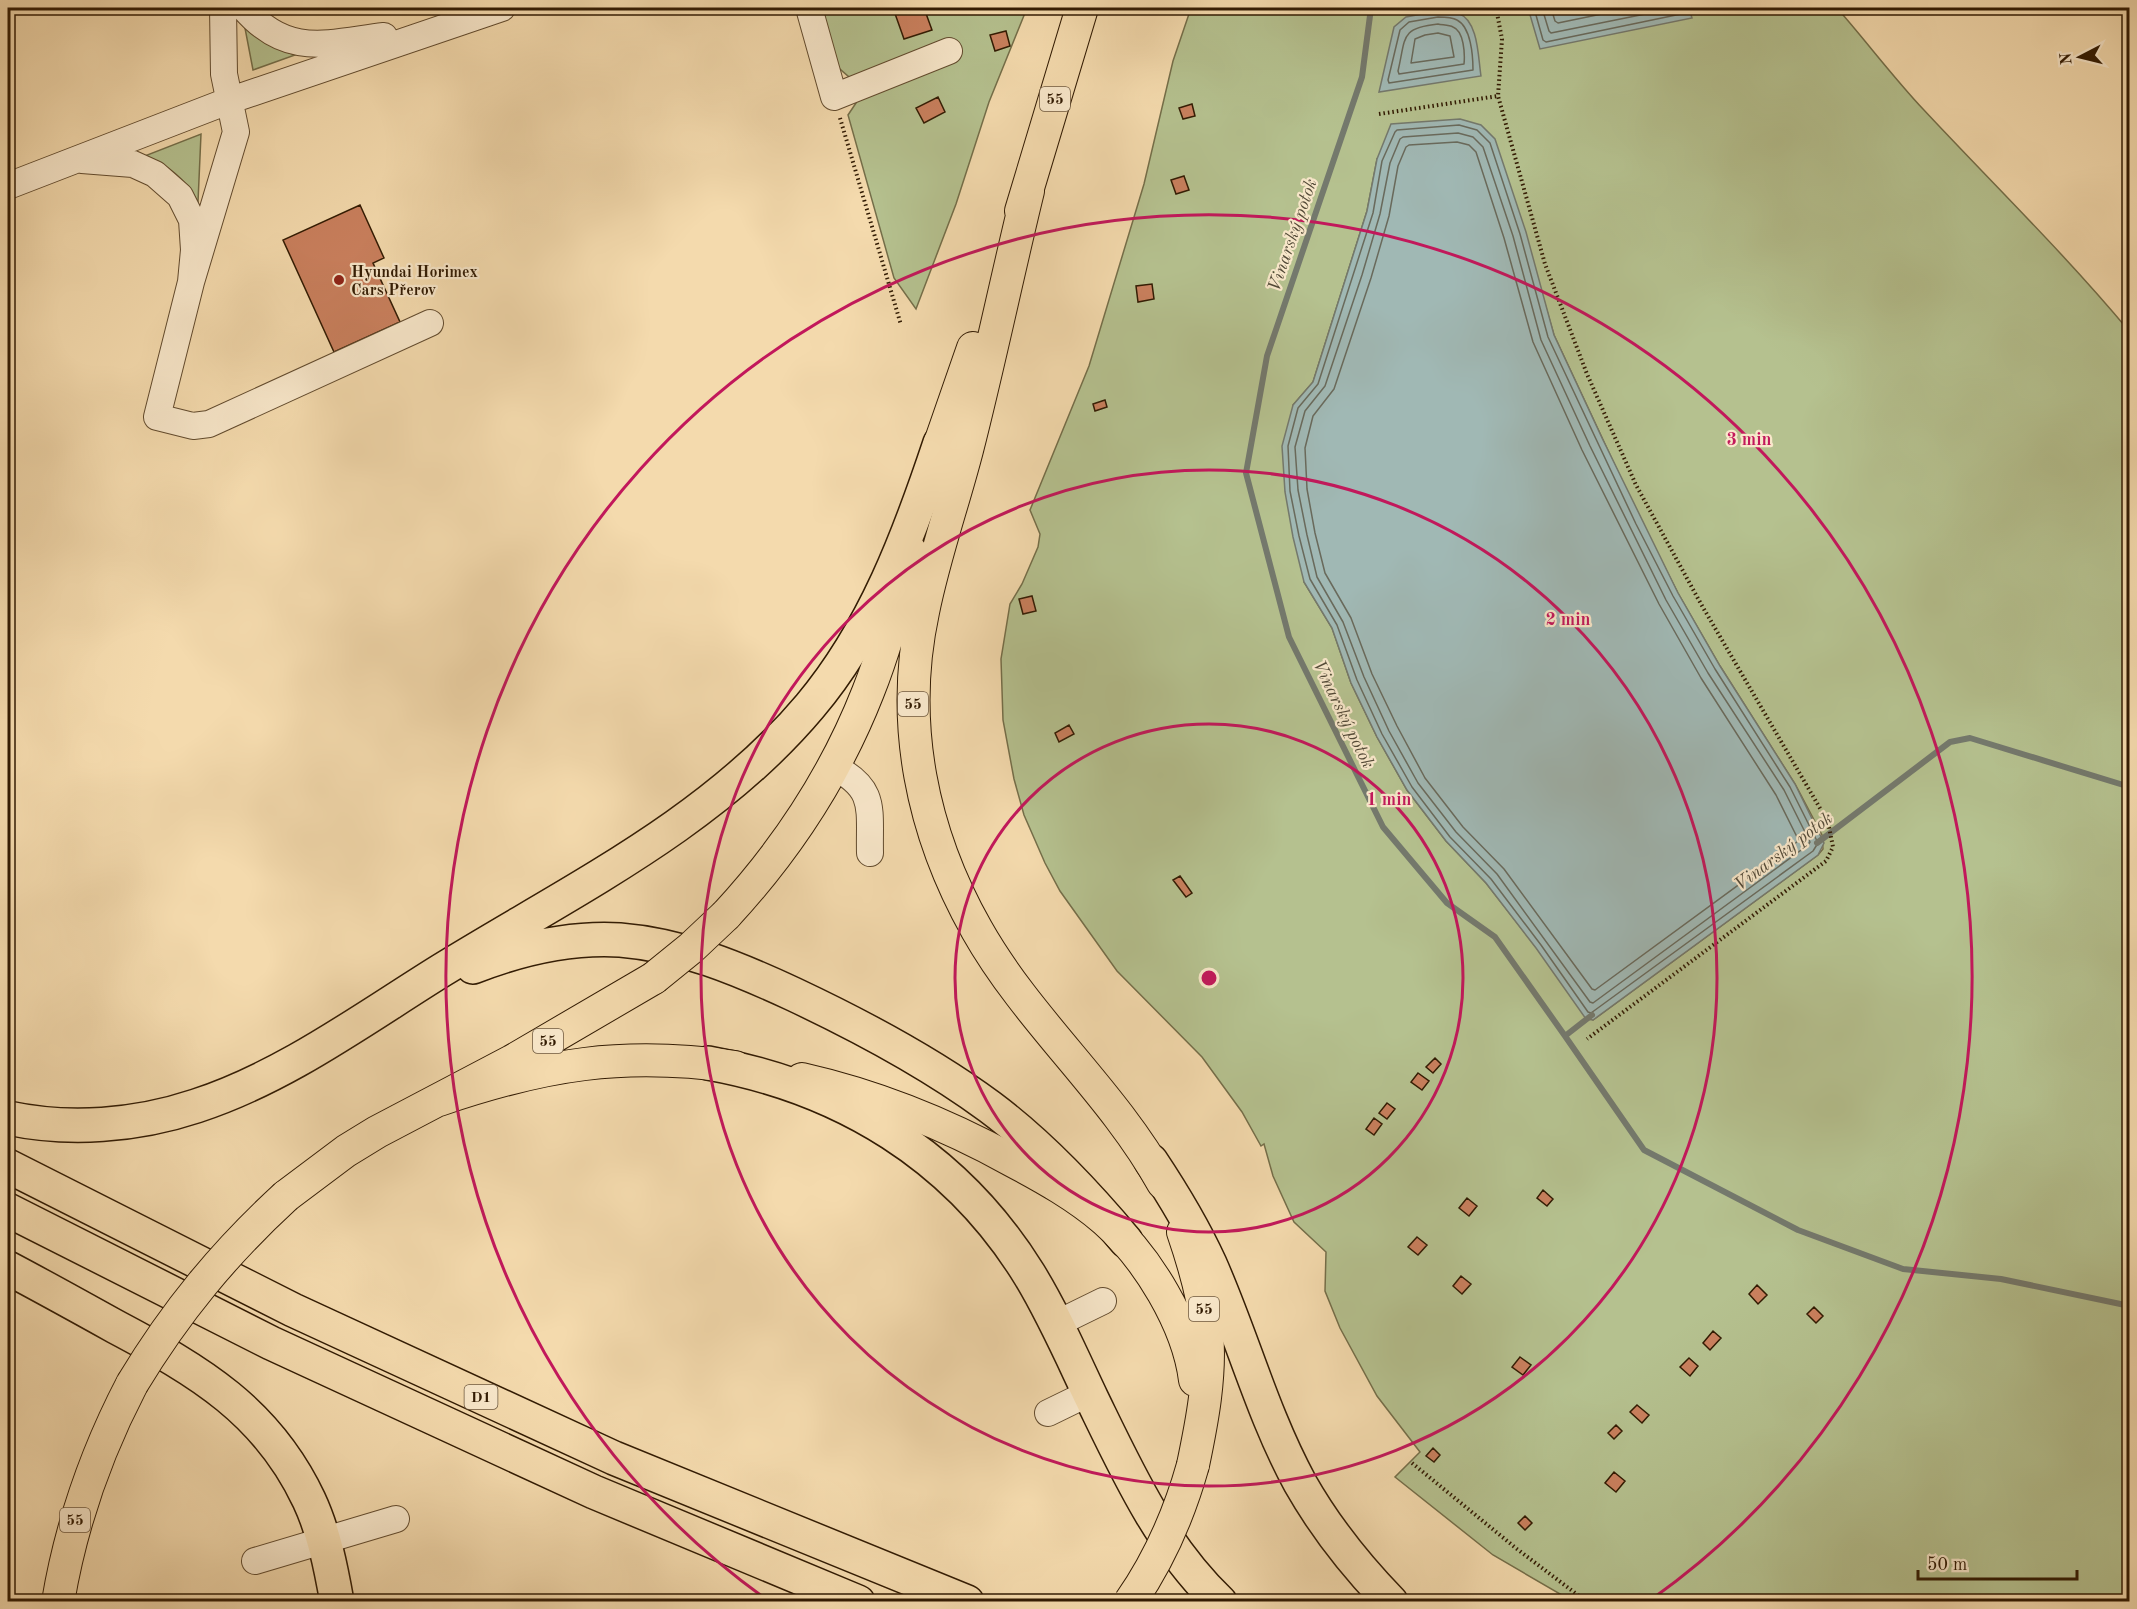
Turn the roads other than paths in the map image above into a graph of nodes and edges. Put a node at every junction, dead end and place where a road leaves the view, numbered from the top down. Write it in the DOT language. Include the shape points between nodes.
graph roads {
  1 [pos="223,8"];
  2 [pos="244,8"];
  3 [pos="502,8"];
  4 [pos="809,8"];
  5 [pos="1082,8"];
  6 [pos="438,29"];
  7 [pos="950,51"];
  8 [pos="228,101"];
  9 [pos="73,160"];
  10 [pos="8,186"];
  11 [pos="1028,191"];
  12 [pos="191,282"];
  13 [pos="430,323"];
  14 [pos="940,443"];
  15 [pos="834,767"];
  16 [pos="870,852"];
  17 [pos="363,1021"];
  18 [pos="708,1063"];
  19 [pos="439,1100"];
  20 [pos="8,1118"];
  21 [pos="1151,1161"];
  22 [pos="8,1166"];
  23 [pos="8,1210"];
  24 [pos="1126,1241"];
  25 [pos="8,1268"];
  26 [pos="1103,1301"];
  27 [pos="1056,1324"];
  28 [pos="1089,1393"];
  29 [pos="1048,1413"];
  30 [pos="1193,1465"];
  31 [pos="396,1519"];
  32 [pos="323,1541"];
  33 [pos="255,1561"];
  34 [pos="57,1602"];
  35 [pos="337,1602"];
  36 [pos="858,1602"];
  37 [pos="967,1602"];
  38 [pos="1130,1602"];
  39 [pos="1220,1602"];
  40 [pos="1391,1602"];
  1 -- 8 [label="street"];
  2 -- 6 [label="street" via="276,36 303,44"];
  3 -- 6 [label="street"];
  4 -- 7 [label="street" via="834,97"];
  5 -- 11 [label="main road, 55"];
  6 -- 8 [label="street"];
  8 -- 9 [label="street"];
  8 -- 12 [label="street" via="236,132"];
  9 -- 10 [label="street"];
  9 -- 12 [label="street" via="133,164 155,174 180,196 192,220"];
  11 -- 14 [label="main road, 55"];
  11 -- 21 [label="main road, 55" via="967,451 922,614 914,669 916,753 938,847 978,933"];
  12 -- 13 [label="street" via="157,417 193,426 210,424"];
  14 -- 15 [label="main road, 55" via="882,653"];
  14 -- 17 [label="highway" via="907,536 872,616 833,678 777,742 718,794 649,845"];
  15 -- 16 [label="street" via="851,776 864,790 869,809"];
  15 -- 19 [label="main road, 55, bridge" via="782,850 692,948 654,978"];
  17 -- 20 [label="highway" via="257,1082 193,1107 98,1124"];
  17 -- 24 [label="highway" via="466,970 516,952 586,940 619,940 683,950 815,1004 961,1086 1049,1157"];
  18 -- 19 [label="main road, 55" via="650,1059 574,1064 521,1075"];
  18 -- 24 [label="main road, 55" via="831,1085 926,1118 1064,1190"];
  18 -- 27 [label="highway" via="764,1075 836,1101 909,1146 939,1169 992,1223 1028,1272"];
  19 -- 34 [label="main road, 55, bridge" via="346,1151 286,1196 256,1223 176,1315 132,1384 104,1442 80,1503"];
  21 -- 30 [label="main road, 55" via="1184,1233 1205,1316 1205,1395"];
  21 -- 40 [label="highway" via="1206,1256 1300,1483 1344,1549"];
  22 -- 37 [label="highway, D1" via="293,1310 614,1458"];
  23 -- 36 [label="highway, D1" via="271,1343 561,1478"];
  24 -- 30 [label="main road, 55" via="1170,1306 1189,1352 1197,1394"];
  25 -- 32 [label="highway" via="201,1375 241,1407 295,1474"];
  26 -- 27 [label="street"];
  27 -- 28 [label="highway"];
  28 -- 29 [label="street"];
  28 -- 39 [label="highway" via="1149,1510 1189,1568"];
  30 -- 38 [label="main road, 55, bridge" via="1172,1528"];
  31 -- 32 [label="street"];
  32 -- 33 [label="street"];
  32 -- 35 [label="highway"];
}
